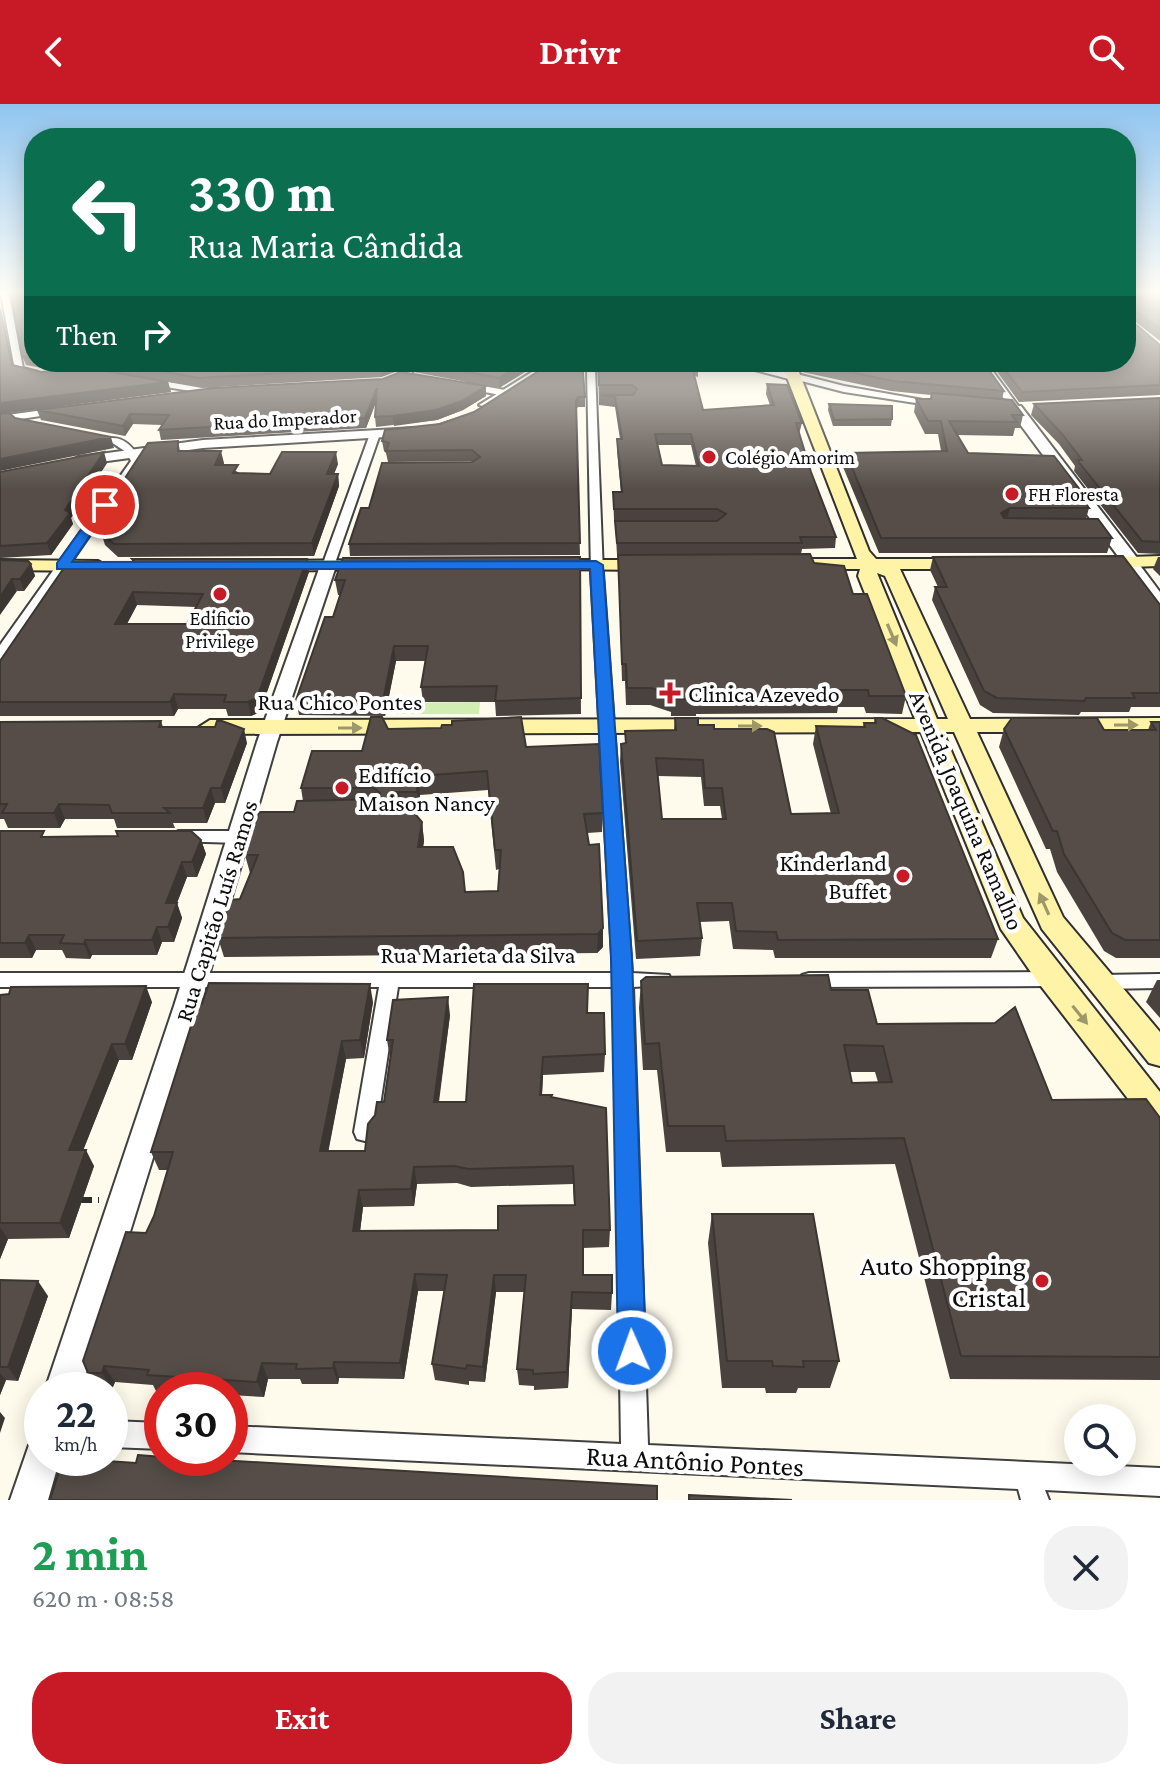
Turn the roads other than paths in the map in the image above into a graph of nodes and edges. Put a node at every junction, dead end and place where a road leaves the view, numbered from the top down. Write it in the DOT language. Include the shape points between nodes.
graph roads {
  1 [pos="31,372"];
  2 [pos="90,372"];
  3 [pos="407,372"];
  4 [pos="540,372"];
  5 [pos="591,372"];
  6 [pos="791,372"];
  7 [pos="800,372"];
  8 [pos="987,372"];
  9 [pos="86,373"];
  10 [pos="72,374"];
  11 [pos="49,375"];
  12 [pos="404,376"];
  13 [pos="115,377"];
  14 [pos="418,378"];
  15 [pos="144,381"];
  16 [pos="369,385"];
  17 [pos="462,386"];
  18 [pos="231,391"];
  19 [pos="216,392"];
  20 [pos="505,393"];
  21 [pos="170,397"];
  22 [pos="952,405"];
  23 [pos="1010,409"];
  24 [pos="1039,409"];
  25 [pos="63,411"];
  26 [pos="469,416"];
  27 [pos="1,419"];
  28 [pos="37,425"];
  29 [pos="429,430"];
  30 [pos="375,434"];
  31 [pos="154,447"];
  32 [pos="130,450"];
  33 [pos="58,465"];
  34 [pos="362,468"];
  35 [pos="378,468"];
  36 [pos="1160,561"];
  37 [pos="1078,563"];
  38 [pos="1132,563"];
  39 [pos="666,564"];
  40 [pos="776,564"];
  41 [pos="871,564"];
  42 [pos="988,564"];
  43 [pos="0,565"];
  44 [pos="396,565"];
  45 [pos="535,565"];
  46 [pos="596,565"];
  47 [pos="62,566"];
  48 [pos="124,566"];
  49 [pos="250,566"];
  50 [pos="328,566"];
  51 [pos="1160,601"];
  52 [pos="0,655"];
  53 [pos="964,724"];
  54 [pos="930,725"];
  55 [pos="1160,725"];
  56 [pos="190,727"];
  57 [pos="608,727"];
  58 [pos="272,728"];
  59 [pos="159,837"];
  60 [pos="239,837"];
  61 [pos="390,979"];
  62 [pos="1051,979"];
  63 [pos="0,980"];
  64 [pos="195,980"];
  65 [pos="623,980"];
  66 [pos="679,980"];
  67 [pos="788,980"];
  68 [pos="1160,981"];
  69 [pos="1100,982"];
  70 [pos="1160,1054"];
  71 [pos="1160,1116"];
  72 [pos="365,1132"];
  73 [pos="69,1372"];
  74 [pos="248,1440"];
  75 [pos="635,1458"];
  76 [pos="36,1476"];
  77 [pos="1160,1482"];
  78 [pos="1031,1488"];
  79 [pos="29,1500"];
  1 -- 11 [label="street"];
  2 -- 9 [label="street"];
  3 -- 12 [label="street"];
  4 -- 20 [label="street"];
  5 -- 46 [label="street" via="604,526"];
  6 -- 41 [label="main road, Avenida Joaquina Ramalho" via="856,540"];
  7 -- 22 [label="street" via="866,393"];
  8 -- 23 [label="street"];
  9 -- 10 [label="street"];
  9 -- 13 [label="street"];
  12 -- 14 [label="street"];
  12 -- 16 [label="street"];
  15 -- 19 [label="street"];
  17 -- 20 [label="street"];
  18 -- 19 [label="street"];
  19 -- 21 [label="street"];
  20 -- 26 [label="street"];
  23 -- 24 [label="street"];
  23 -- 38 [label="street"];
  25 -- 27 [label="street"];
  27 -- 28 [label="street"];
  29 -- 30 [label="street, Rua do Imperador"];
  30 -- 31 [label="street, Rua do Imperador"];
  30 -- 34 [label="street, Rua Capitão Luís Ramos"];
  31 -- 32 [label="street, Rua do Imperador"];
  31 -- 32 [label="street" via="112,439"];
  32 -- 33 [label="street, Rua do Imperador"];
  32 -- 47 [label="street" via="136,461"];
  34 -- 35 [label="street"];
  34 -- 50 [label="street, Rua Capitão Luís Ramos"];
  36 -- 38 [label="main road"];
  37 -- 38 [label="main road"];
  38 -- 51 [label="street"];
  39 -- 46 [label="main road"];
  40 -- 41 [label="main road"];
  41 -- 42 [label="main road"];
  41 -- 53 [label="main road, Avenida Joaquina Ramalho" via="893,573"];
  41 -- 54 [label="main road, Avenida Joaquina Ramalho, one-way" via="866,573"];
  43 -- 47 [label="main road"];
  44 -- 50 [label="main road"];
  45 -- 46 [label="main road"];
  46 -- 57 [label="street"];
  47 -- 48 [label="main road"];
  47 -- 52 [label="street"];
  49 -- 50 [label="main road"];
  50 -- 58 [label="street, Rua Capitão Luís Ramos"];
  53 -- 54 [label="main road, Rua Chico Pontes"];
  53 -- 55 [label="main road, Rua Chico Pontes, one-way"];
  69 -- 53 [label="main road, Avenida Joaquina Ramalho, one-way" via="1052,922"];
  57 -- 54 [label="main road, Rua Chico Pontes, one-way"];
  54 -- 62 [label="main road, Avenida Joaquina Ramalho" via="1011,922"];
  56 -- 58 [label="main road, Rua Chico Pontes"];
  58 -- 57 [label="main road, Rua Chico Pontes, one-way"];
  57 -- 65 [label="street"];
  58 -- 60 [label="street, Rua Capitão Luís Ramos"];
  59 -- 60 [label="street"];
  60 -- 64 [label="street, Rua Capitão Luís Ramos"];
  61 -- 64 [label="street, Rua Marieta da Silva"];
  61 -- 65 [label="street, Rua Marieta da Silva"];
  61 -- 72 [label="street"];
  62 -- 67 [label="street"];
  62 -- 71 [label="main road, Avenida Joaquina Ramalho, one-way"];
  63 -- 64 [label="street, Rua Marieta da Silva"];
  64 -- 73 [label="street, Rua Capitão Luís Ramos"];
  65 -- 66 [label="street, Rua Marieta da Silva"];
  65 -- 75 [label="street"];
  68 -- 69 [label="street"];
  69 -- 70 [label="main road, Avenida Joaquina Ramalho"];
  74 -- 75 [label="street, Rua Antônio Pontes"];
  75 -- 78 [label="street, Rua Antônio Pontes"];
  76 -- 79 [label="street"];
  77 -- 78 [label="street, Rua Antônio Pontes"];
}
